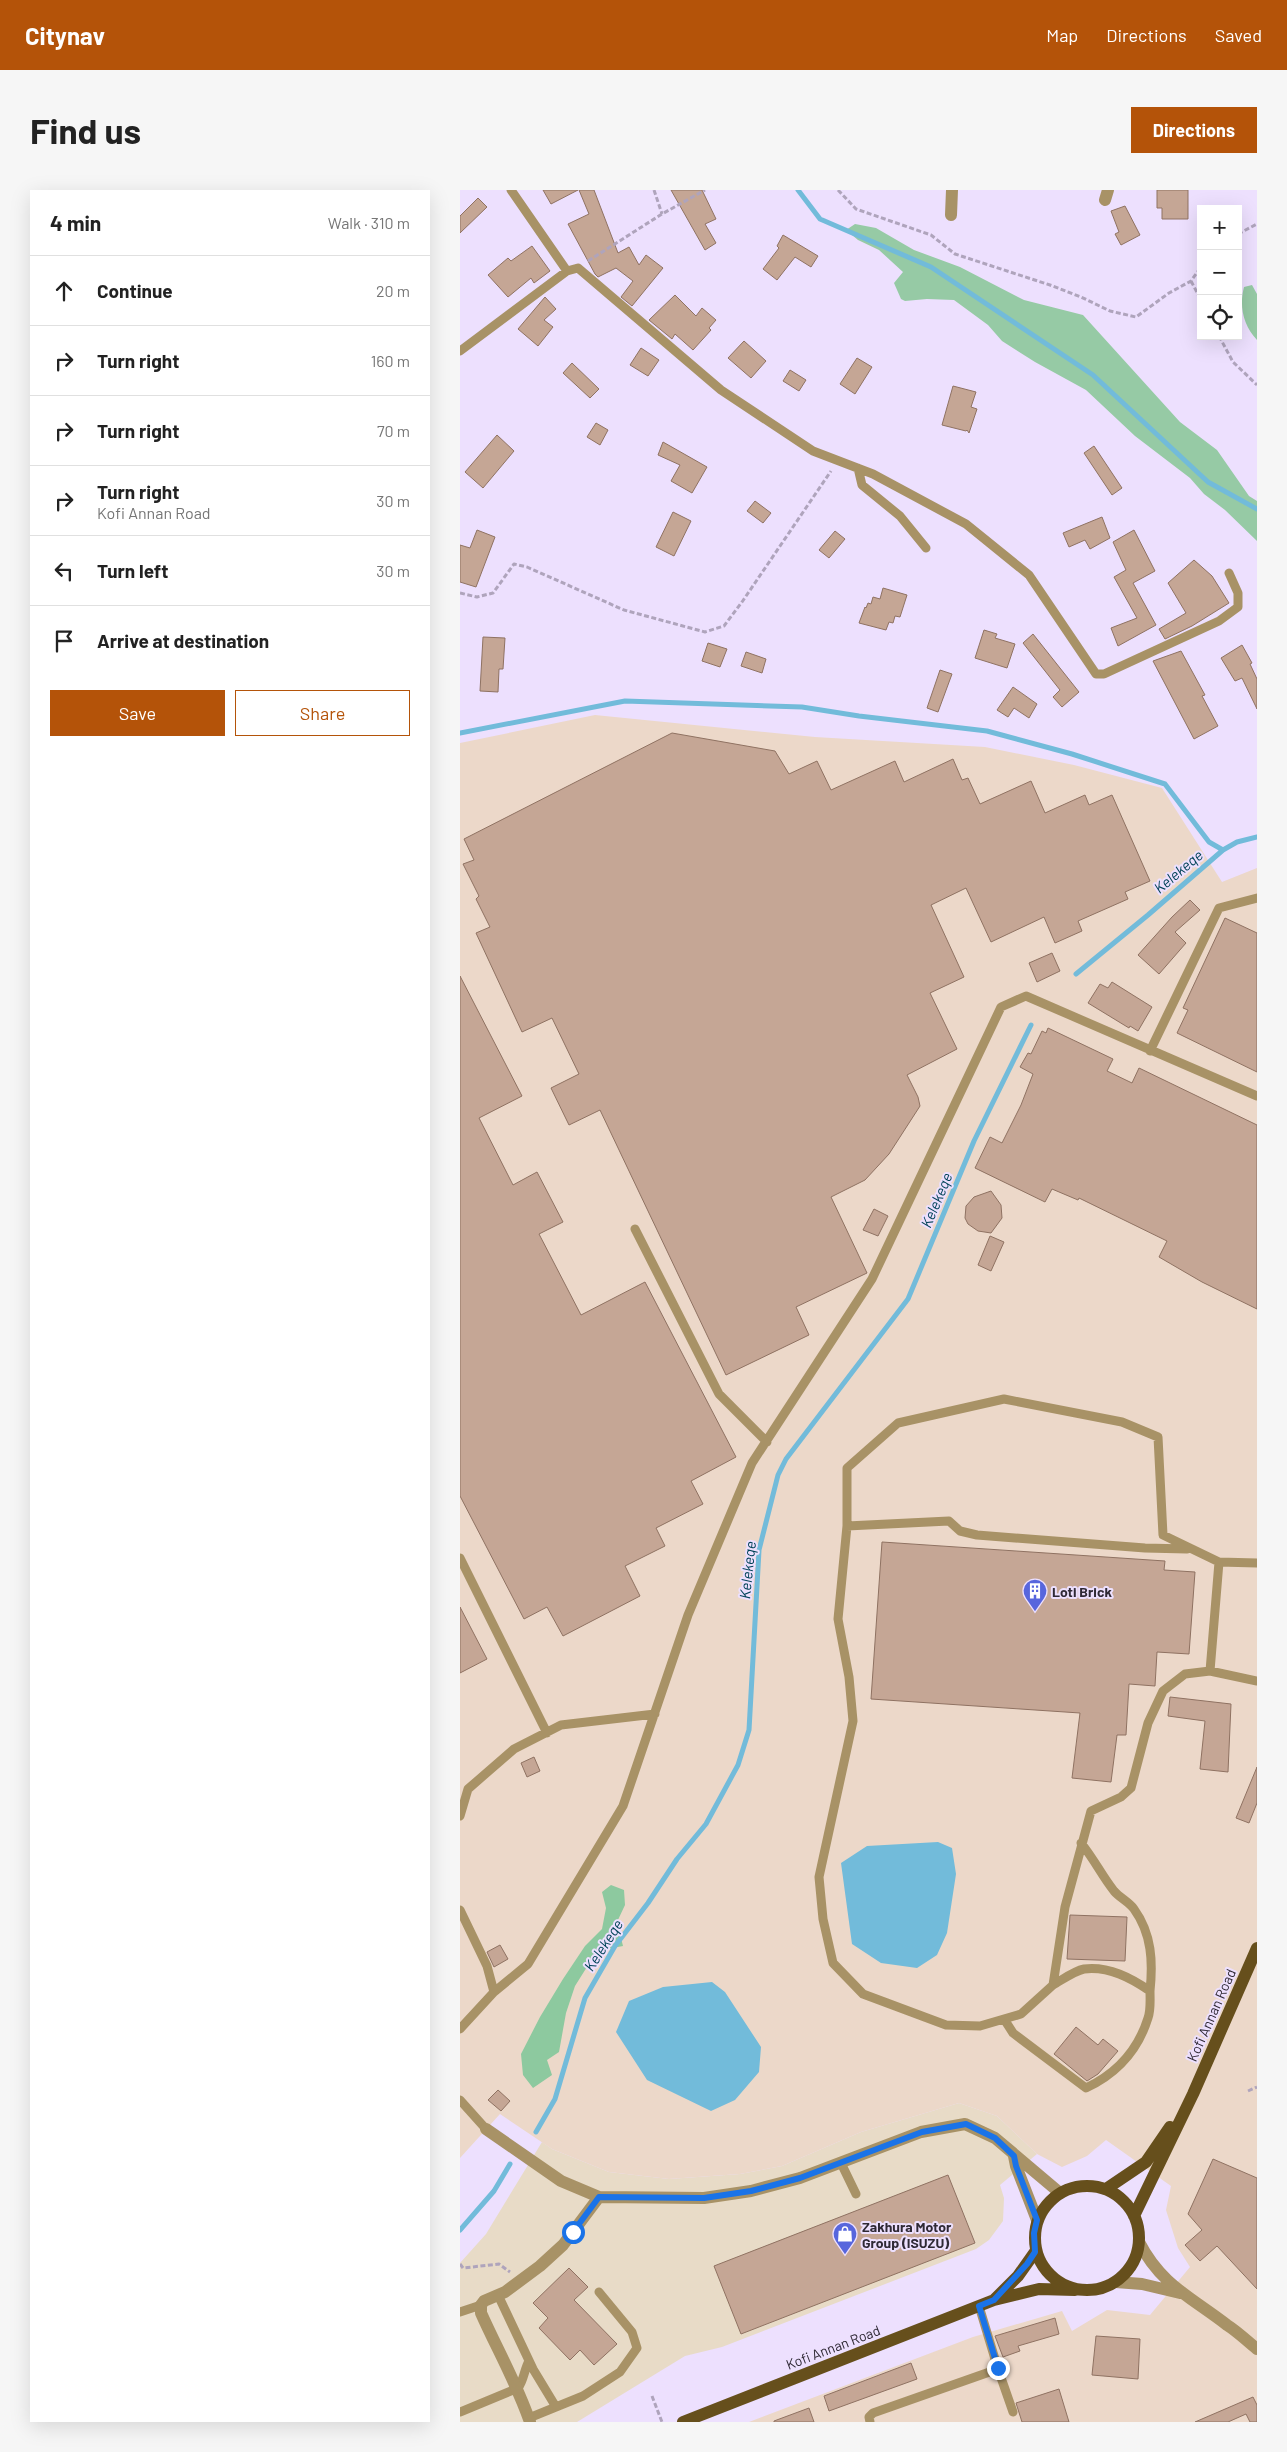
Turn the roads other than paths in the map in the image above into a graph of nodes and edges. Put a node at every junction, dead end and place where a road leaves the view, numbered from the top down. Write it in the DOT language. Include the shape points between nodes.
graph roads {
  1 [pos="511,190"];
  2 [pos="952,190"];
  3 [pos="951,215"];
  4 [pos="567,271"];
  5 [pos="460,351"];
  6 [pos="858,468"];
  7 [pos="926,548"];
  8 [pos="1229,572"];
  9 [pos="1257,898"];
  10 [pos="1150,1051"];
  11 [pos="1257,1096"];
  12 [pos="636,1229"];
  13 [pos="767,1442"];
  14 [pos="848,1526"];
  15 [pos="1191,1549"];
  16 [pos="460,1558"];
  17 [pos="1219,1562"];
  18 [pos="1257,1563"];
  19 [pos="1210,1671"];
  20 [pos="1257,1681"];
  21 [pos="655,1714"];
  22 [pos="546,1733"];
  23 [pos="460,1816"];
  24 [pos="1081,1844"];
  25 [pos="460,1910"];
  26 [pos="1257,1948"];
  27 [pos="1053,1985"];
  28 [pos="1150,1991"];
  29 [pos="494,1992"];
  30 [pos="1004,2019"];
  31 [pos="460,2029"];
  32 [pos="1193,2094"];
  33 [pos="460,2100"];
  34 [pos="486,2128"];
  35 [pos="1014,2156"];
  36 [pos="841,2163"];
  37 [pos="1106,2189"];
  38 [pos="1060,2193"];
  39 [pos="856,2194"];
  40 [pos="599,2197"];
  41 [pos="1134,2216"];
  42 [pos="1037,2220"];
  43 [pos="1139,2242"];
  44 [pos="1035,2252"];
  45 [pos="1116,2282"];
  46 [pos="1075,2290"];
  47 [pos="599,2292"];
  48 [pos="1180,2293"];
  49 [pos="498,2295"];
  50 [pos="994,2300"];
  51 [pos="480,2305"];
  52 [pos="979,2306"];
  53 [pos="460,2312"];
  54 [pos="1257,2349"];
  55 [pos="529,2361"];
  56 [pos="998,2368"];
  57 [pos="518,2388"];
  58 [pos="556,2407"];
  59 [pos="460,2412"];
  60 [pos="1013,2412"];
  61 [pos="530,2420"];
  62 [pos="682,2422"];
  63 [pos="870,2422"];
  1 -- 4 [label="lane"];
  2 -- 3 [label="street"];
  4 -- 5 [label="lane"];
  4 -- 6 [label="lane" via="578,268 721,390 813,451"];
  6 -- 7 [label="lane" via="862,485 900,516"];
  6 -- 8 [label="lane" via="966,524 1028,575 1096,674 1104,674 1220,621 1238,607 1238,593"];
  9 -- 10 [label="lane" via="1219,908"];
  10 -- 11 [label="lane"];
  10 -- 13 [label="lane" via="1026,996 1001,1007 872,1279"];
  12 -- 13 [label="lane" via="719,1394"];
  13 -- 21 [label="lane" via="752,1463 688,1615"];
  14 -- 15 [label="lane" via="949,1521 960,1532 977,1534"];
  14 -- 15 [label="lane" via="847,1468 898,1424 1004,1399 1122,1422 1158,1437 1162,1535"];
  14 -- 30 [label="lane" via="838,1618 849,1676 853,1721 819,1877 823,1919 833,1963 863,1994 946,2025 980,2026"];
  15 -- 17 [label="lane"];
  16 -- 22 [label="lane"];
  17 -- 18 [label="lane"];
  17 -- 19 [label="lane"];
  19 -- 20 [label="lane"];
  19 -- 24 [label="lane" via="1185,1674 1163,1691 1148,1723 1131,1788 1121,1797 1090,1811"];
  21 -- 22 [label="lane" via="561,1725"];
  21 -- 29 [label="lane" via="624,1806 528,1964"];
  22 -- 23 [label="lane" via="514,1749 468,1789"];
  24 -- 27 [label="lane" via="1065,1907"];
  24 -- 28 [label="lane" via="1146,1929 1152,1964"];
  25 -- 29 [label="lane" via="487,1966"];
  26 -- 32 [label="main road, Kofi Annan Road"];
  27 -- 28 [label="lane" via="1083,1969 1111,1971"];
  27 -- 30 [label="lane" via="1021,2014"];
  28 -- 30 [label="lane" via="1149,2017 1135,2048 1106,2078 1086,2088 1012,2033"];
  29 -- 31 [label="lane"];
  32 -- 37 [label="main road, Kofi Annan Road" via="1146,2162"];
  32 -- 41 [label="main road, Kofi Annan Road"];
  33 -- 34 [label="lane"];
  34 -- 40 [label="street" via="561,2181"];
  35 -- 36 [label="street" via="995,2138 966,2124 922,2132"];
  35 -- 38 [label="street"];
  35 -- 42 [label="street"];
  36 -- 39 [label="lane"];
  36 -- 40 [label="street" via="800,2178 704,2198"];
  37 -- 38 [label="main road" via="1075,2187"];
  37 -- 41 [label="main road" via="1127,2205"];
  38 -- 42 [label="main road" via="1046,2205"];
  40 -- 49 [label="street" via="563,2245 540,2266"];
  41 -- 43 [label="main road"];
  42 -- 44 [label="main road"];
  43 -- 45 [label="main road" via="1132,2264"];
  43 -- 48 [label="street" via="1159,2272"];
  44 -- 46 [label="main road" via="1050,2276"];
  44 -- 50 [label="main road, Kofi Annan Road" via="1018,2276"];
  45 -- 46 [label="main road" via="1096,2290"];
  45 -- 48 [label="street"];
  46 -- 50 [label="main road, Kofi Annan Road" via="1039,2289"];
  47 -- 58 [label="lane" via="632,2332 637,2348 620,2372 583,2396"];
  48 -- 54 [label="street" via="1227,2324"];
  49 -- 51 [label="street"];
  49 -- 55 [label="lane"];
  50 -- 52 [label="main road, Kofi Annan Road"];
  51 -- 53 [label="lane"];
  51 -- 57 [label="street" via="500,2358"];
  52 -- 56 [label="lane"];
  52 -- 62 [label="main road, Kofi Annan Road"];
  55 -- 57 [label="lane"];
  55 -- 58 [label="lane"];
  56 -- 60 [label="lane"];
  56 -- 63 [label="lane" via="873,2413 869,2417"];
  57 -- 59 [label="lane"];
  57 -- 61 [label="street"];
  58 -- 61 [label="lane"];
}
